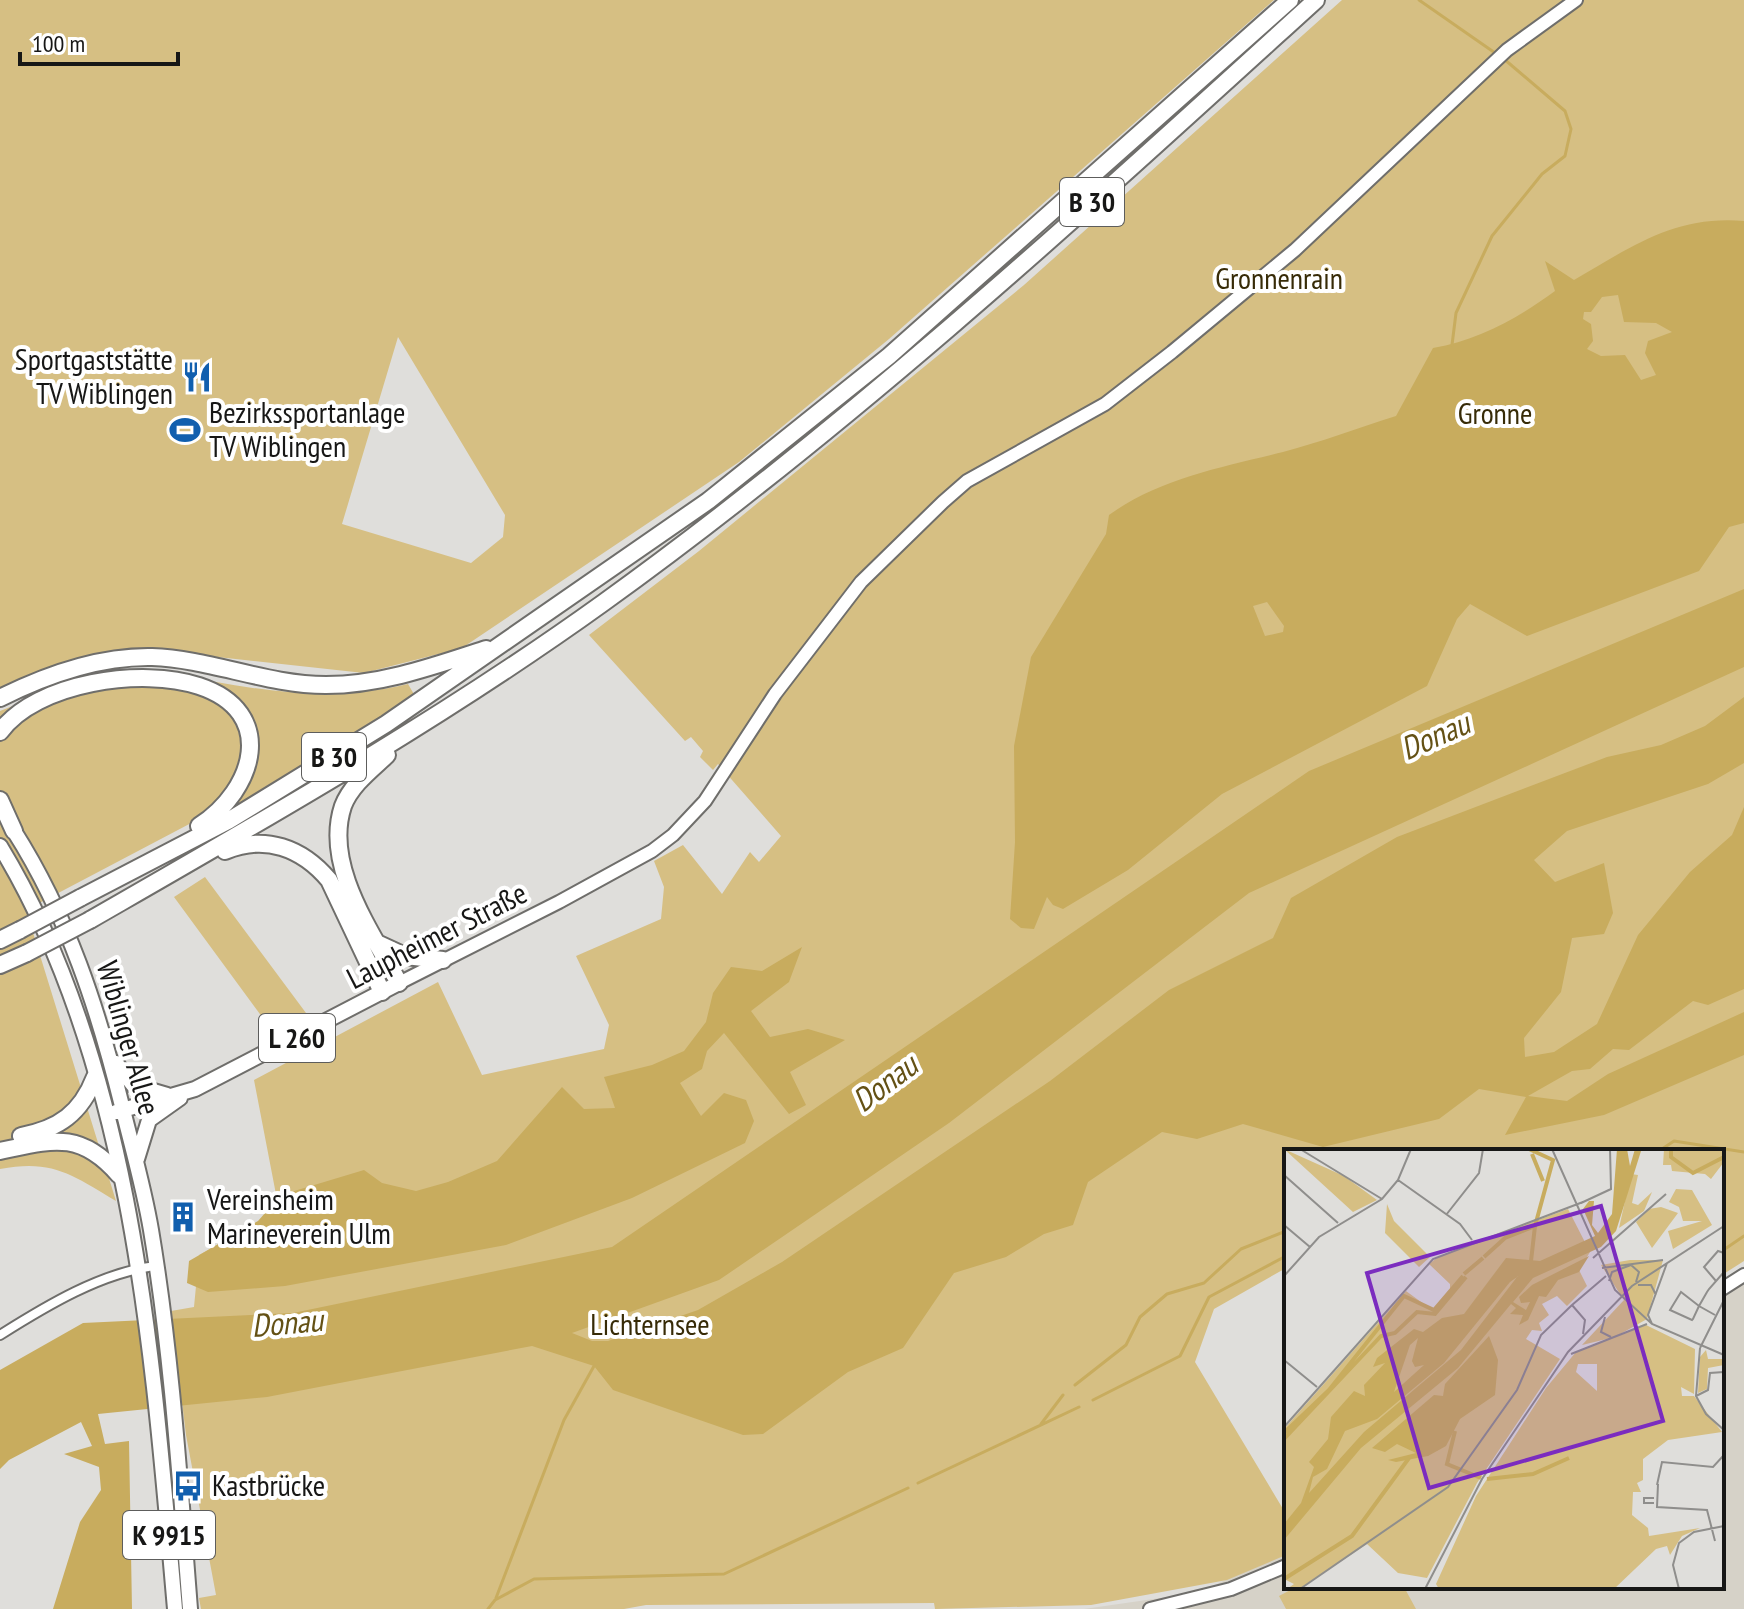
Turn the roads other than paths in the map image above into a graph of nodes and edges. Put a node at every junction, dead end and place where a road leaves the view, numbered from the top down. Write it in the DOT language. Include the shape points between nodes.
graph roads {
  1 [pos="1290,0"];
  2 [pos="1316,0"];
  3 [pos="1576,0"];
  4 [pos="502,644"];
  5 [pos="0,698"];
  6 [pos="414,730"];
  7 [pos="0,732"];
  8 [pos="0,800"];
  9 [pos="0,812"];
  10 [pos="14,831"];
  11 [pos="0,846"];
  12 [pos="159,859"];
  13 [pos="190,863"];
  14 [pos="0,940"];
  15 [pos="377,943"];
  16 [pos="443,960"];
  17 [pos="0,965"];
  18 [pos="399,983"];
  19 [pos="382,992"];
  20 [pos="107,1045"];
  21 [pos="95,1077"];
  22 [pos="195,1089"];
  23 [pos="171,1095"];
  24 [pos="123,1110"];
  25 [pos="104,1115"];
  26 [pos="0,1140"];
  27 [pos="0,1151"];
  28 [pos="136,1163"];
  29 [pos="119,1175"];
  30 [pos="156,1266"];
  31 [pos="138,1268"];
  32 [pos="1744,1275"];
  33 [pos="1724,1288"];
  34 [pos="0,1335"];
  35 [pos="1284,1567"];
  36 [pos="175,1609"];
  37 [pos="190,1609"];
  38 [pos="1150,1609"];
  1 -- 4 [label="highway, B 30" via="1020,242 807,423 708,501"];
  2 -- 6 [label="highway, B 30" via="1026,262 864,400 605,601"];
  3 -- 16 [label="street, Laupheimer Straße" via="1491,63 1295,250 1172,352 1105,404 967,481 943,502 861,582 775,694 692,817 652,851"];
  4 -- 5 [label="highway" via="370,682 326,685 173,660 124,659 71,670"];
  4 -- 12 [label="highway, B 30" via="373,733"];
  6 -- 13 [label="highway, B 30"];
  6 -- 15 [label="highway" via="356,785 340,822 341,866"];
  7 -- 12 [label="highway" via="33,702 112,680 172,681 225,699 243,720 250,740 244,778 213,816"];
  8 -- 10 [label="highway"];
  9 -- 10 [label="street, Wiblinger Allee / L 260"];
  10 -- 20 [label="main road, Wiblinger Allee / L 260" via="36,865 80,962"];
  11 -- 21 [label="main road, Wiblinger Allee" via="74,1002"];
  12 -- 14 [label="highway, B 30, bridge"];
  13 -- 17 [label="highway, B 30, bridge"];
  13 -- 19 [label="highway" via="247,843 300,853 329,880"];
  15 -- 16 [label="highway" via="405,956"];
  15 -- 18 [label="highway"];
  16 -- 18 [label="street, Laupheimer Straße"];
  18 -- 19 [label="main road, Laupheimer Straße / L 260"];
  19 -- 22 [label="main road, Laupheimer Straße / L 260"];
  20 -- 23 [label="main road, L 260" via="133,1085"];
  20 -- 24 [label="main road, Wiblinger Allee / K 9915"];
  21 -- 25 [label="main road, Wiblinger Allee / K 9915"];
  21 -- 26 [label="highway" via="70,1118"];
  22 -- 23 [label="main road, Laupheimer Straße / L 260"];
  22 -- 28 [label="main road" via="149,1120"];
  23 -- 24 [label="main road, Laupheimer Straße"];
  24 -- 25 [label="main road, Laupheimer Straße"];
  24 -- 28 [label="main road, Wiblinger Allee / K 9915"];
  25 -- 29 [label="main road, Wiblinger Allee / K 9915"];
  27 -- 29 [label="highway" via="70,1141 96,1151"];
  28 -- 30 [label="main road, Wiblinger Allee / K 9915"];
  29 -- 31 [label="main road, Wiblinger Allee / K 9915"];
  30 -- 31 [label="street"];
  30 -- 37 [label="main road, Wiblinger Allee / K 9915"];
  31 -- 34 [label="street"];
  31 -- 36 [label="main road, K 9915"];
  32 -- 33 [label="street"];
  35 -- 38 [label="street" via="1231,1589"];
}
